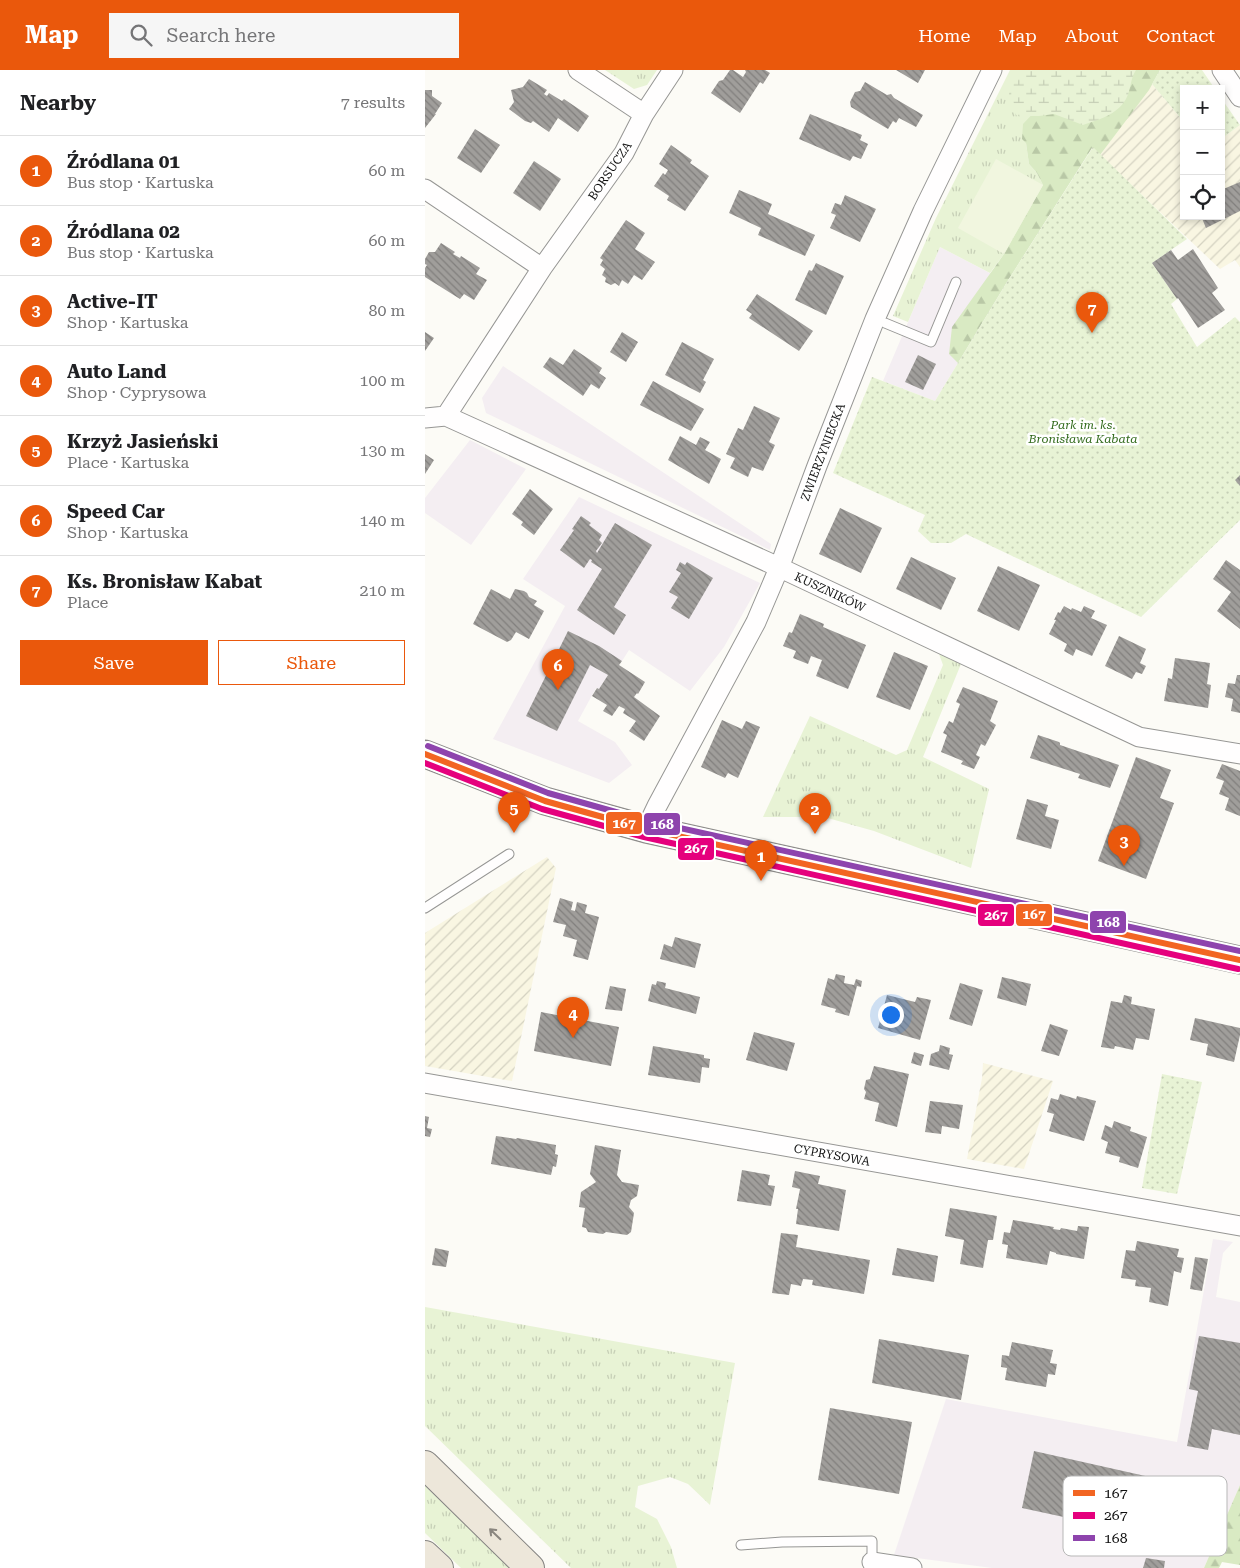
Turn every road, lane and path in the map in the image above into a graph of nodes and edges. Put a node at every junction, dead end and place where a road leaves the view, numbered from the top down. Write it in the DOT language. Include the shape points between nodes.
graph roads {
  1 [pos="578,70"];
  2 [pos="673,70"];
  3 [pos="992,70"];
  4 [pos="1221,70"];
  5 [pos="1240,96"];
  6 [pos="644,114"];
  7 [pos="425,189"];
  8 [pos="543,268"];
  9 [pos="956,282"];
  10 [pos="885,323"];
  11 [pos="446,416"];
  12 [pos="425,418"];
  13 [pos="779,568"];
  14 [pos="425,754"];
  15 [pos="1240,754"];
  16 [pos="647,829"];
  17 [pos="509,854"];
  18 [pos="425,908"];
  19 [pos="1240,960"];
  20 [pos="425,1082"];
  21 [pos="1240,1226"];
  22 [pos="425,1465"];
  23 [pos="741,1545"];
  24 [pos="425,1554"];
  25 [pos="872,1562"];
  26 [pos="439,1568"];
  27 [pos="530,1568"];
  28 [pos="912,1568"];
  1 -- 6 [label="street"];
  2 -- 6 [label="street, BORSUCZA"];
  3 -- 13 [label="street, ZWIERZYNIECKA" via="875,319"];
  4 -- 5 [label="street"];
  6 -- 8 [label="street, BORSUCZA" via="624,154"];
  7 -- 8 [label="street"];
  8 -- 11 [label="street, BORSUCZA"];
  9 -- 10 [label="lane" via="931,342"];
  11 -- 12 [label="street, KUSZNIKÓW"];
  11 -- 13 [label="street, KUSZNIKÓW"];
  13 -- 15 [label="street, KUSZNIKÓW" via="1139,737"];
  13 -- 16 [label="street, ZWIERZYNIECKA" via="756,622"];
  14 -- 16 [label="street" via="545,801"];
  16 -- 19 [label="street"];
  17 -- 18 [label="lane"];
  20 -- 21 [label="street, CYPRYSOWA"];
  27 -- 22 [label="main road, one-way"];
  23 -- 25 [label="lane" via="871,1540"];
  24 -- 26 [label="main road"];
  25 -- 28 [label="street"];
}
